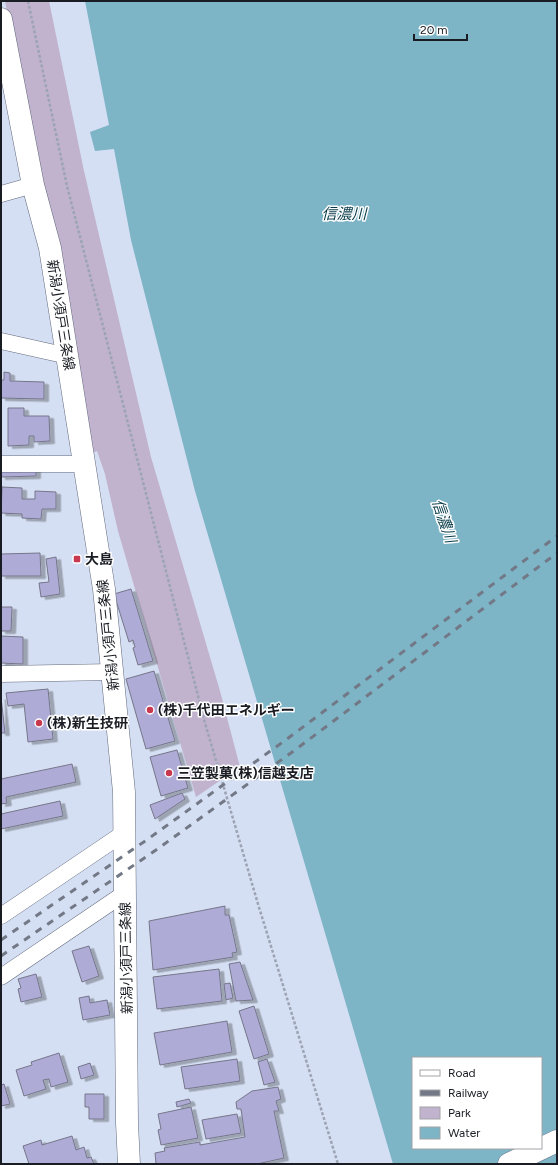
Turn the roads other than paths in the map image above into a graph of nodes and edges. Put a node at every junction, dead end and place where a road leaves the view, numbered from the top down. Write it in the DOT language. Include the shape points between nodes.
graph roads {
  1 [pos="1,19"];
  2 [pos="33,186"];
  3 [pos="1,194"];
  4 [pos="1,341"];
  5 [pos="68,356"];
  6 [pos="1,464"];
  7 [pos="85,464"];
  8 [pos="112,672"];
  9 [pos="1,674"];
  10 [pos="124,833"];
  11 [pos="125,892"];
  12 [pos="1,916"];
  13 [pos="1,977"];
  14 [pos="557,1141"];
  15 [pos="542,1148"];
  16 [pos="540,1149"];
  17 [pos="130,1164"];
  18 [pos="509,1164"];
  1 -- 2 [label="main road, 新潟小須戸三条線"];
  2 -- 3 [label="street"];
  2 -- 5 [label="main road, 新潟小須戸三条線" via="50,248"];
  4 -- 5 [label="street"];
  5 -- 7 [label="main road, 新潟小須戸三条線"];
  6 -- 7 [label="street"];
  7 -- 8 [label="main road, 新潟小須戸三条線" via="104,589"];
  8 -- 9 [label="street"];
  8 -- 10 [label="main road, 新潟小須戸三条線" via="124,792"];
  10 -- 11 [label="main road, 新潟小須戸三条線"];
  10 -- 12 [label="street"];
  11 -- 13 [label="street"];
  11 -- 17 [label="main road, 新潟小須戸三条線" via="127,1123"];
  14 -- 15 [label="main road"];
  16 -- 18 [label="main road"];
}
